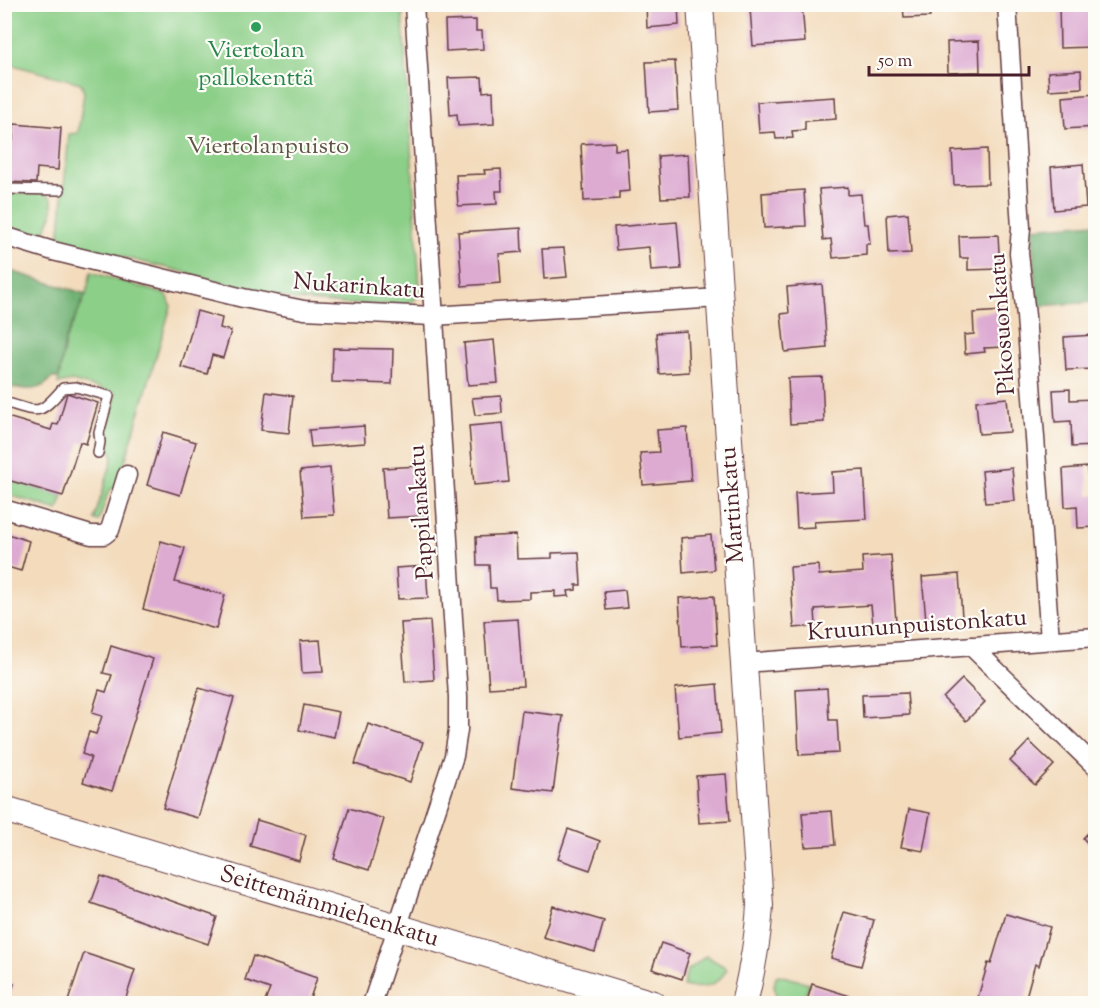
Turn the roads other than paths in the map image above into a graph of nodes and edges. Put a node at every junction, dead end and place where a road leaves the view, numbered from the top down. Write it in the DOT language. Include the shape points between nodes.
graph roads {
  1 [pos="414,4"];
  2 [pos="700,4"];
  3 [pos="1007,4"];
  4 [pos="4,189"];
  5 [pos="60,190"];
  6 [pos="4,236"];
  7 [pos="720,298"];
  8 [pos="433,316"];
  9 [pos="4,402"];
  10 [pos="99,453"];
  11 [pos="127,475"];
  12 [pos="4,509"];
  13 [pos="1095,637"];
  14 [pos="1050,640"];
  15 [pos="971,646"];
  16 [pos="743,663"];
  17 [pos="1095,767"];
  18 [pos="4,809"];
  19 [pos="398,928"];
  20 [pos="372,1004"];
  21 [pos="653,1004"];
  22 [pos="744,1004"];
  1 -- 8 [label="street, Pappilankatu"];
  2 -- 7 [label="street, Martinkatu"];
  3 -- 14 [label="street, Pikosuonkatu" via="1021,228 1019,253"];
  4 -- 5 [label="lane"];
  6 -- 8 [label="street, Nukarinkatu" via="274,305 374,315"];
  7 -- 8 [label="street, Nukarinkatu"];
  7 -- 16 [label="street, Martinkatu"];
  8 -- 19 [label="street, Pappilankatu" via="458,730 454,756"];
  9 -- 10 [label="lane" via="36,411 47,408 63,388 76,387 109,396 99,433"];
  11 -- 12 [label="street" via="110,530 104,535 91,535"];
  13 -- 14 [label="street, Kruununpuistonkatu"];
  14 -- 15 [label="street, Kruununpuistonkatu"];
  15 -- 16 [label="street, Kruununpuistonkatu"];
  15 -- 17 [label="street"];
  16 -- 22 [label="street, Martinkatu" via="760,905 759,932"];
  18 -- 19 [label="street, Seittemänmiehenkatu"];
  19 -- 20 [label="street, Pappilankatu"];
  19 -- 21 [label="street, Seittemänmiehenkatu"];
}
